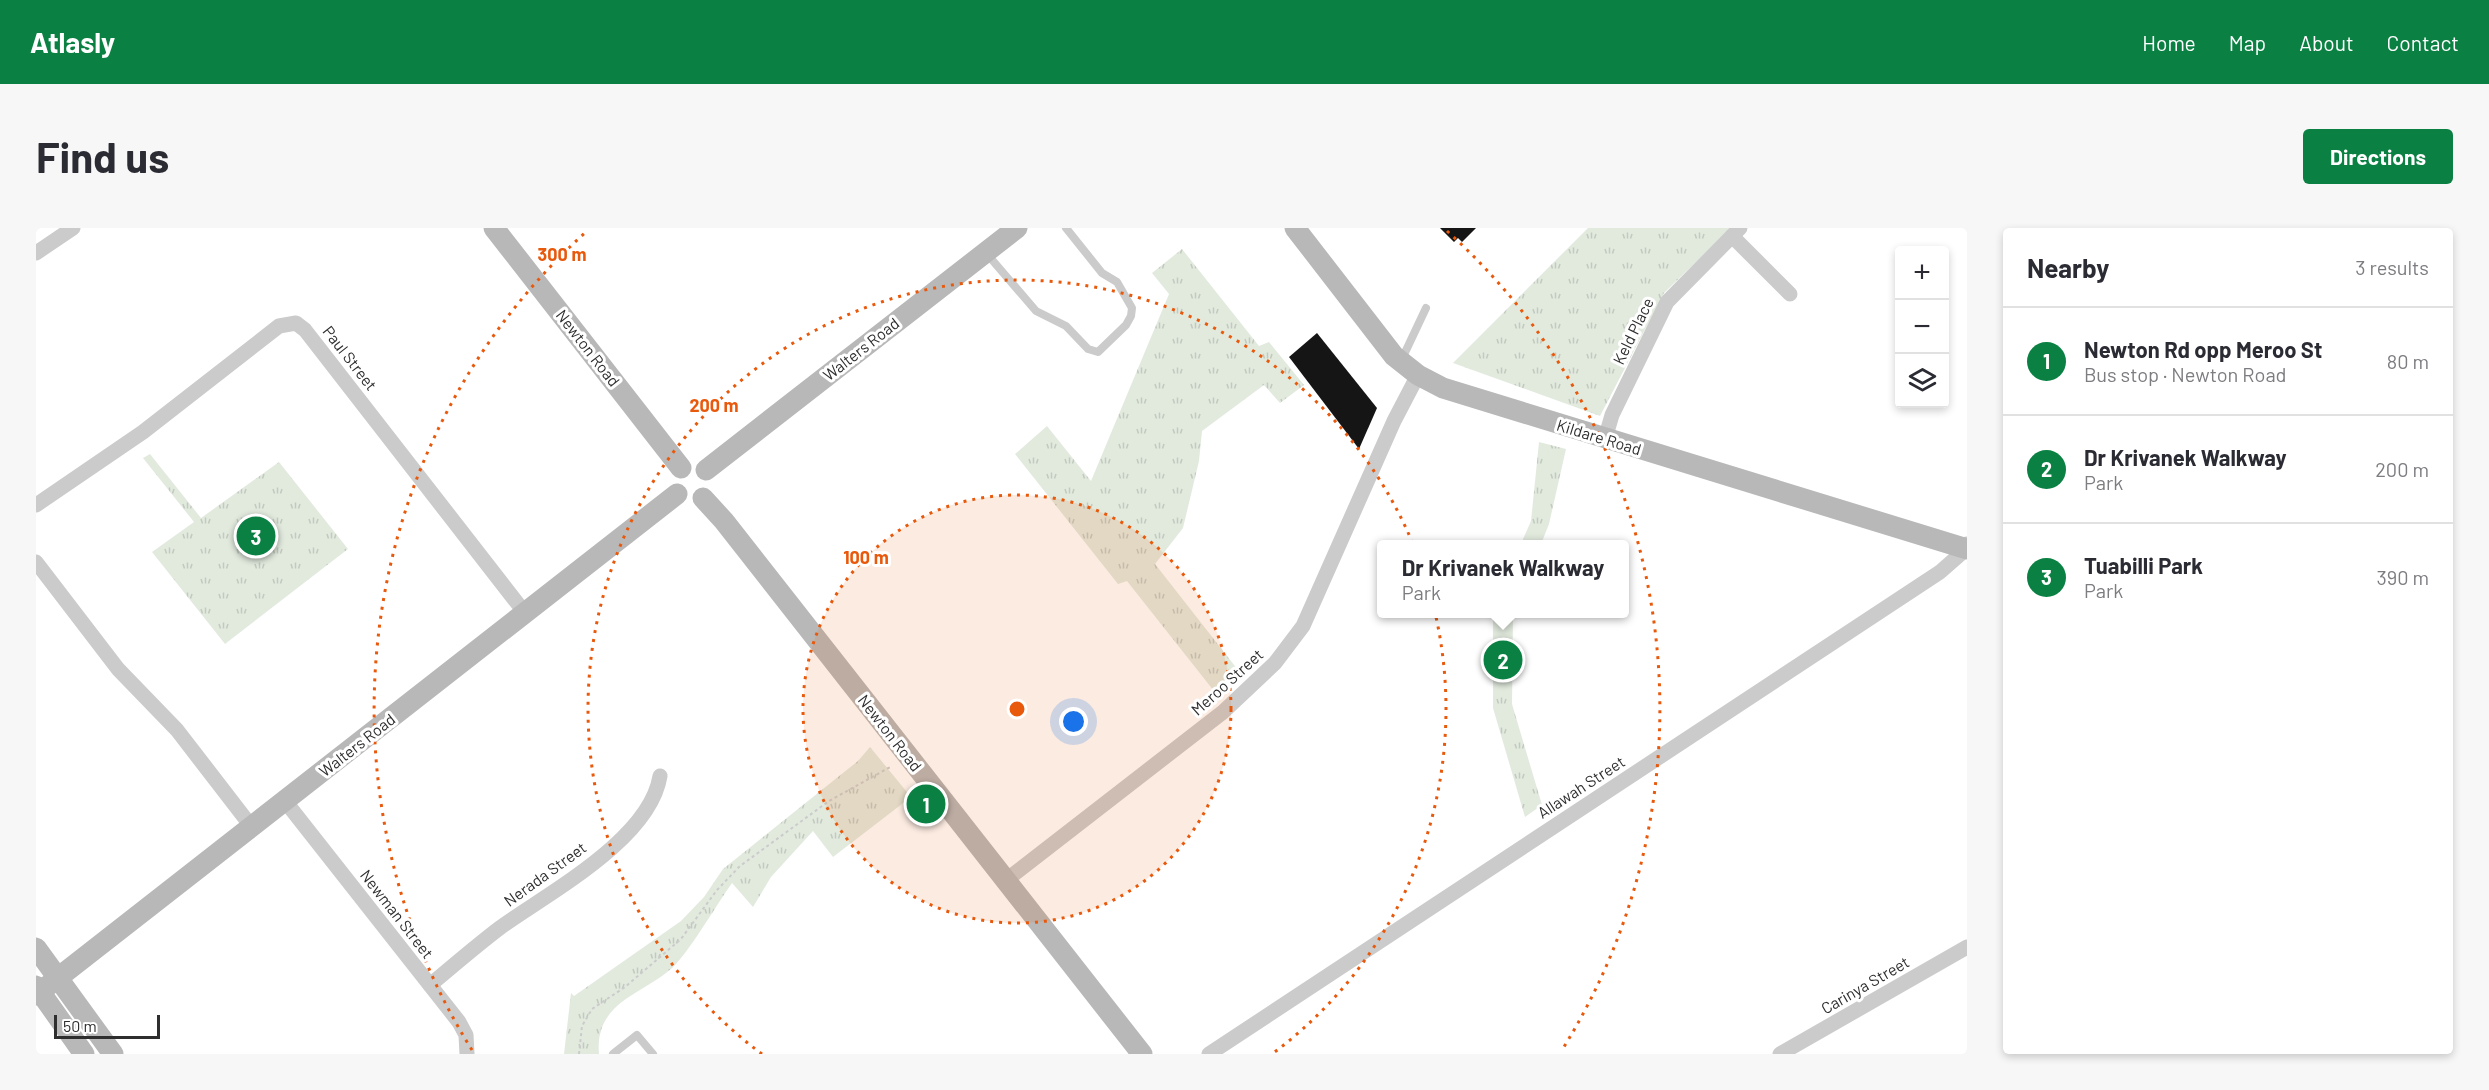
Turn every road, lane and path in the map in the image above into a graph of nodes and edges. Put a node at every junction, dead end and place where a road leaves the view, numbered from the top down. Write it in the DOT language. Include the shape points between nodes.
graph roads {
  1 [pos="73,228"];
  2 [pos="494,228"];
  3 [pos="1017,228"];
  4 [pos="1066,228"];
  5 [pos="1295,228"];
  6 [pos="1736,232"];
  7 [pos="986,252"];
  8 [pos="36,253"];
  9 [pos="1790,294"];
  10 [pos="1426,308"];
  11 [pos="1401,362"];
  12 [pos="1418,375"];
  13 [pos="1605,439"];
  14 [pos="681,468"];
  15 [pos="706,470"];
  16 [pos="677,494"];
  17 [pos="703,498"];
  18 [pos="36,505"];
  19 [pos="1966,548"];
  20 [pos="36,562"];
  21 [pos="525,613"];
  22 [pos="892,766"];
  23 [pos="660,776"];
  24 [pos="285,801"];
  25 [pos="251,826"];
  26 [pos="1005,881"];
  27 [pos="1967,947"];
  28 [pos="36,948"];
  29 [pos="58,978"];
  30 [pos="430,985"];
  31 [pos="37,991"];
  32 [pos="84,1054"];
  33 [pos="113,1054"];
  34 [pos="467,1054"];
  35 [pos="579,1054"];
  36 [pos="613,1054"];
  37 [pos="653,1054"];
  38 [pos="1142,1054"];
  39 [pos="1209,1054"];
  40 [pos="1780,1054"];
  1 -- 8 [label="street"];
  2 -- 14 [label="main road, Newton Road"];
  3 -- 7 [label="main road, Walters Road"];
  4 -- 7 [label="lane" via="1102,273 1117,282 1132,308 1126,325 1098,352 1088,349 1066,326 1036,311"];
  5 -- 11 [label="main road, Kildare Road"];
  6 -- 9 [label="street"];
  6 -- 13 [label="street, Keld Place" via="1667,302 1612,415"];
  7 -- 15 [label="main road, Walters Road"];
  10 -- 11 [label="lane"];
  11 -- 12 [label="main road, Kildare Road"];
  12 -- 13 [label="main road, Kildare Road" via="1443,388"];
  12 -- 26 [label="street, Meroo Street" via="1303,626 1275,663 1223,712"];
  13 -- 19 [label="main road, Kildare Road"];
  14 -- 15 [label="main road" via="696,465"];
  14 -- 16 [label="main road" via="675,477"];
  15 -- 17 [label="main road" via="711,485"];
  16 -- 17 [label="main road" via="692,502"];
  16 -- 21 [label="main road, Walters Road"];
  17 -- 26 [label="main road, Newton Road"];
  18 -- 21 [label="street, Paul Street" via="143,432 279,326 296,323"];
  19 -- 39 [label="street, Allawah Street" via="1940,572"];
  20 -- 25 [label="street" via="118,669 185,739"];
  21 -- 24 [label="main road, Walters Road"];
  22 -- 35 [label="path" via="829,801 740,866 681,939 625,987 592,1009 582,1026"];
  23 -- 30 [label="street, Nerada Street" via="654,798 614,847 500,928"];
  24 -- 25 [label="main road, Walters Road"];
  24 -- 30 [label="street, Newman Street"];
  25 -- 29 [label="main road, Walters Road"];
  26 -- 38 [label="main road, Newton Road"];
  27 -- 40 [label="street, Carinya Street"];
  28 -- 29 [label="main road"];
  29 -- 31 [label="main road, Walters Road"];
  29 -- 33 [label="main road"];
  30 -- 34 [label="street, Newman Street" via="463,1029"];
  31 -- 32 [label="main road"];
  36 -- 37 [label="lane" via="638,1035"];
}
